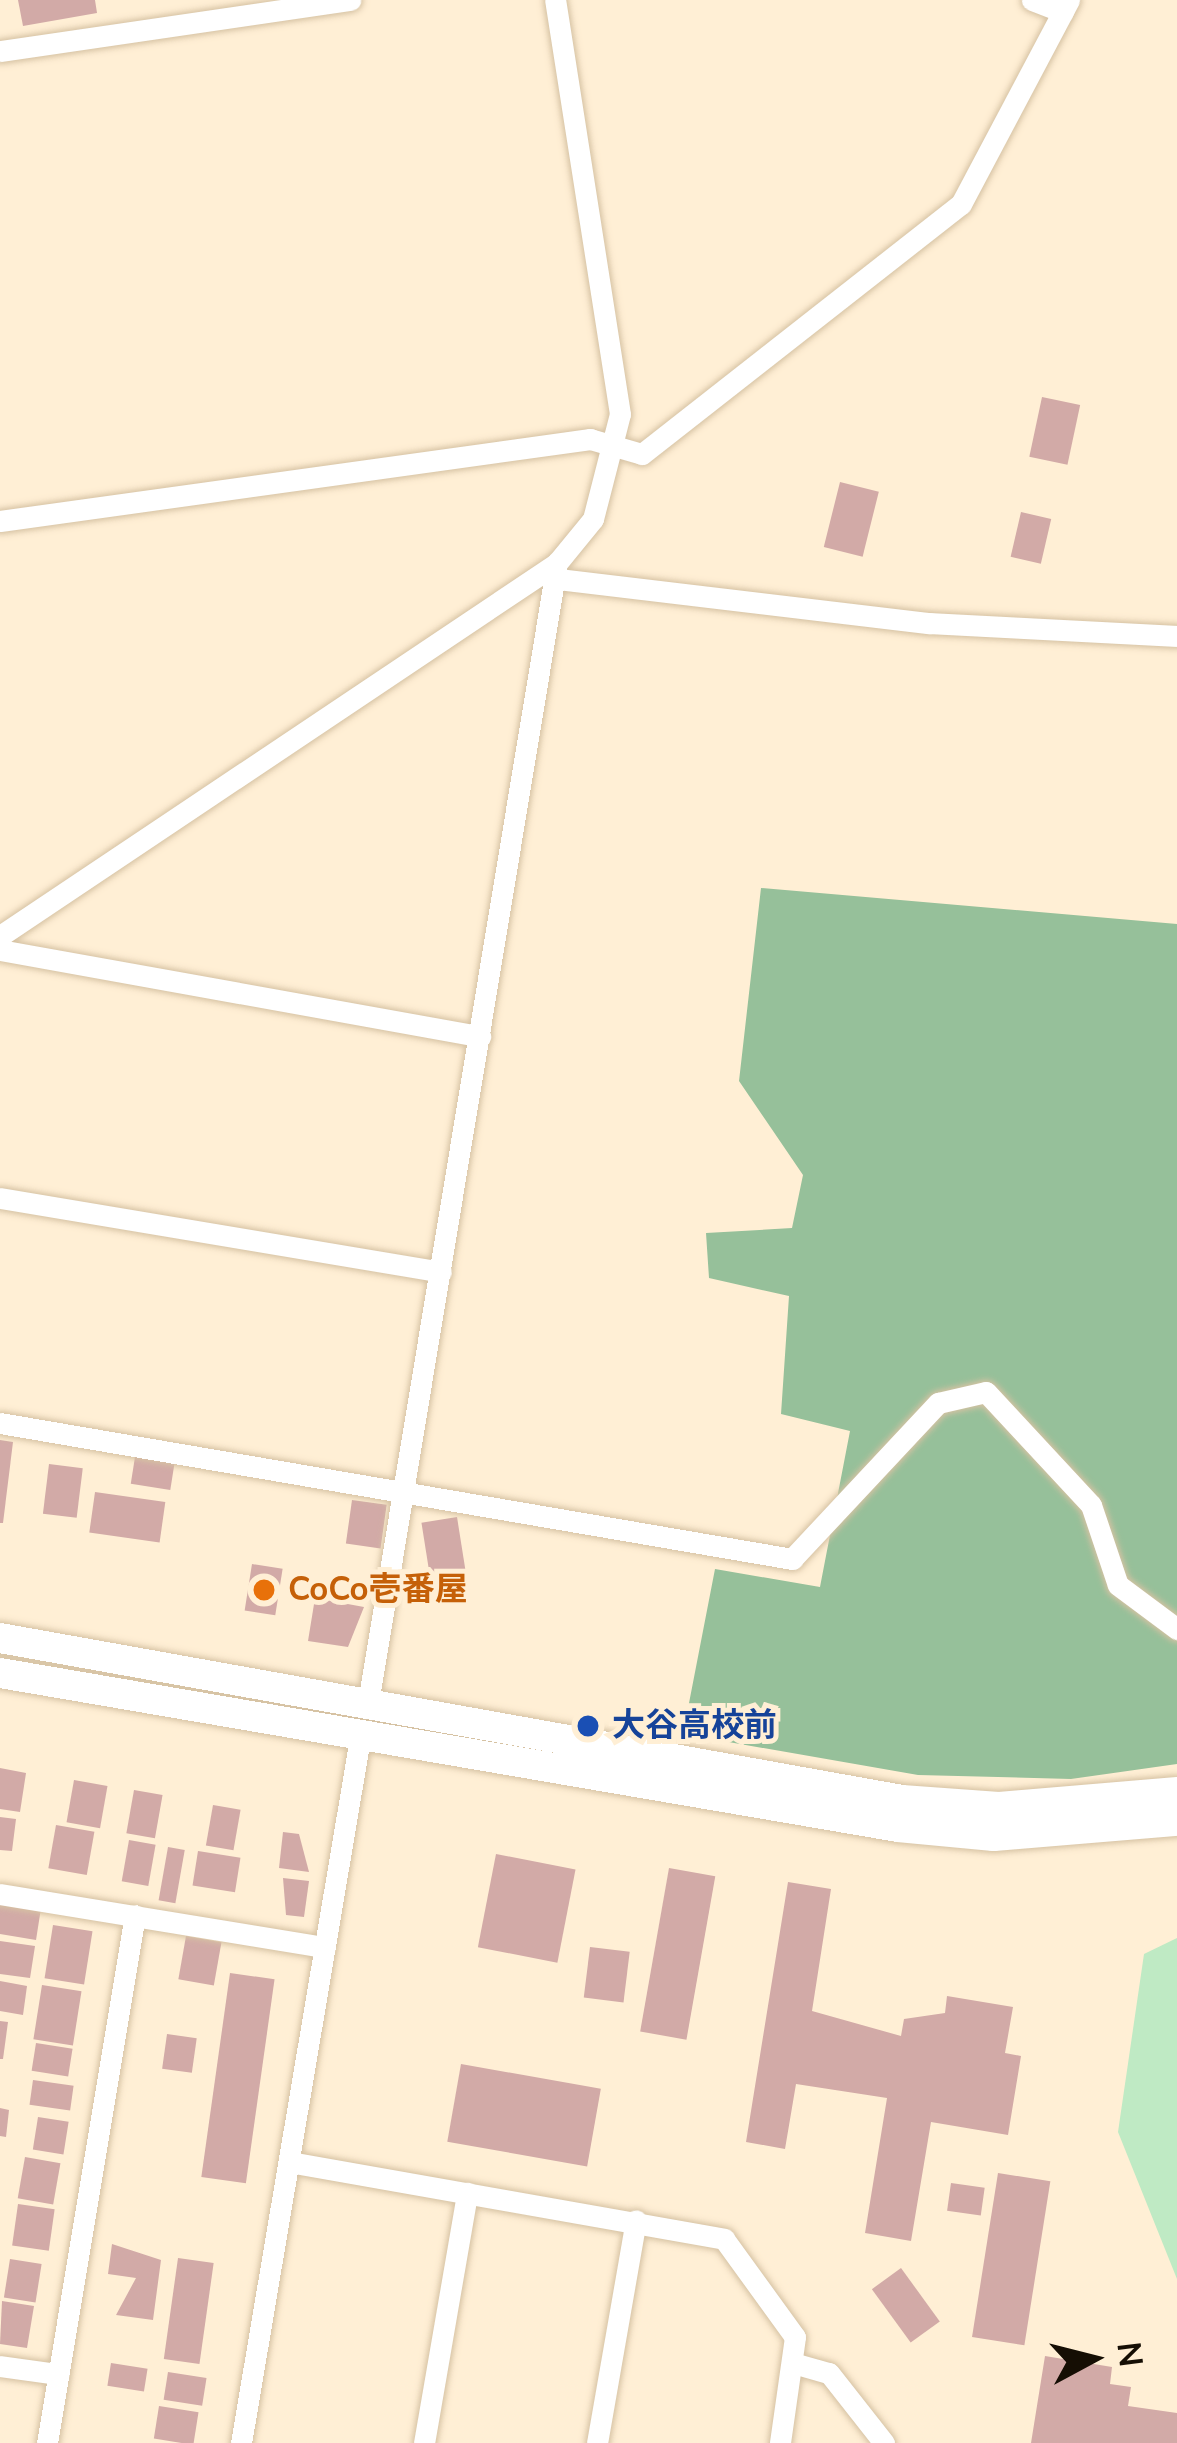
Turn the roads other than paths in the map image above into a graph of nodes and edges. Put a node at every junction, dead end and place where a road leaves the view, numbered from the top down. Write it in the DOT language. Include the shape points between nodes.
graph roads {
  1 [pos="350,0"];
  2 [pos="555,0"];
  3 [pos="1032,0"];
  4 [pos="1066,6"];
  5 [pos="0,51"];
  6 [pos="617,450"];
  7 [pos="0,521"];
  8 [pos="557,571"];
  9 [pos="1177,636"];
  10 [pos="0,937"];
  11 [pos="0,950"];
  12 [pos="480,1036"];
  13 [pos="0,1198"];
  14 [pos="440,1272"];
  15 [pos="0,1423"];
  16 [pos="403,1492"];
  17 [pos="1177,1629"];
  18 [pos="0,1638"];
  19 [pos="0,1673"];
  20 [pos="364,1718"];
  21 [pos="1177,1792"];
  22 [pos="1177,1821"];
  23 [pos="0,1894"];
  24 [pos="135,1916"];
  25 [pos="325,1946"];
  26 [pos="289,2162"];
  27 [pos="466,2193"];
  28 [pos="636,2220"];
  29 [pos="793,2362"];
  30 [pos="0,2366"];
  31 [pos="58,2374"];
  32 [pos="46,2443"];
  33 [pos="241,2443"];
  34 [pos="424,2443"];
  35 [pos="597,2443"];
  36 [pos="780,2443"];
  37 [pos="884,2443"];
  1 -- 5 [label="street"];
  2 -- 6 [label="street" via="620,414"];
  3 -- 4 [label="street"];
  4 -- 6 [label="street" via="961,204 642,454"];
  6 -- 7 [label="street" via="590,439"];
  6 -- 8 [label="street" via="593,519"];
  8 -- 9 [label="street" via="929,623"];
  8 -- 10 [label="street"];
  8 -- 12 [label="street"];
  11 -- 12 [label="street"];
  12 -- 14 [label="street"];
  13 -- 14 [label="street"];
  14 -- 16 [label="street"];
  15 -- 16 [label="street"];
  16 -- 17 [label="street" via="792,1559 938,1403 986,1392 1091,1505 1118,1585"];
  16 -- 20 [label="street"];
  18 -- 20 [label="street"];
  19 -- 20 [label="street"];
  20 -- 21 [label="street" via="902,1801 999,1807"];
  20 -- 22 [label="street" via="898,1827 994,1836"];
  20 -- 25 [label="street"];
  23 -- 24 [label="street"];
  24 -- 25 [label="street"];
  24 -- 31 [label="street"];
  25 -- 26 [label="street"];
  26 -- 27 [label="street"];
  26 -- 33 [label="street"];
  27 -- 28 [label="street"];
  27 -- 34 [label="street"];
  28 -- 29 [label="street" via="731,2244 792,2327"];
  28 -- 35 [label="street"];
  29 -- 36 [label="street"];
  29 -- 37 [label="street" via="829,2373"];
  30 -- 31 [label="street"];
  31 -- 32 [label="street"];
}
